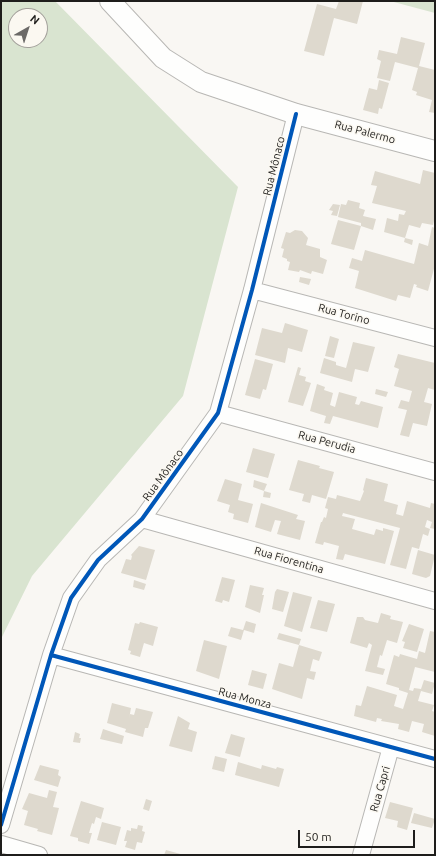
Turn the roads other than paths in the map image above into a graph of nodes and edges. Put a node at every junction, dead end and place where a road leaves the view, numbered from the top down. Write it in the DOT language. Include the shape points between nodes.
graph roads {
  1 [pos="110,1"];
  2 [pos="296,114"];
  3 [pos="435,151"];
  4 [pos="252,290"];
  5 [pos="435,338"];
  6 [pos="218,413"];
  7 [pos="435,472"];
  8 [pos="142,519"];
  9 [pos="435,601"];
  10 [pos="51,655"];
  11 [pos="391,747"];
  12 [pos="435,759"];
  13 [pos="1,825"];
  14 [pos="1,844"];
  15 [pos="39,855"];
  16 [pos="361,855"];
  1 -- 2 [label="main road, Rua Palermo" via="163,58 200,82"];
  2 -- 3 [label="main road, Rua Palermo"];
  2 -- 4 [label="street, Rua Mônaco"];
  4 -- 5 [label="street, Rua Torino"];
  4 -- 6 [label="street, Rua Mônaco"];
  6 -- 7 [label="street, Rua Perudia"];
  6 -- 8 [label="street, Rua Mônaco"];
  8 -- 9 [label="street, Rua Fiorentina"];
  8 -- 10 [label="street, Rua Mônaco" via="98,560 71,598"];
  10 -- 11 [label="street, Rua Monza"];
  10 -- 13 [label="street, Rua Mônaco"];
  11 -- 12 [label="street, Rua Monza"];
  11 -- 16 [label="street, Rua Capri"];
  14 -- 15 [label="street"];
}
